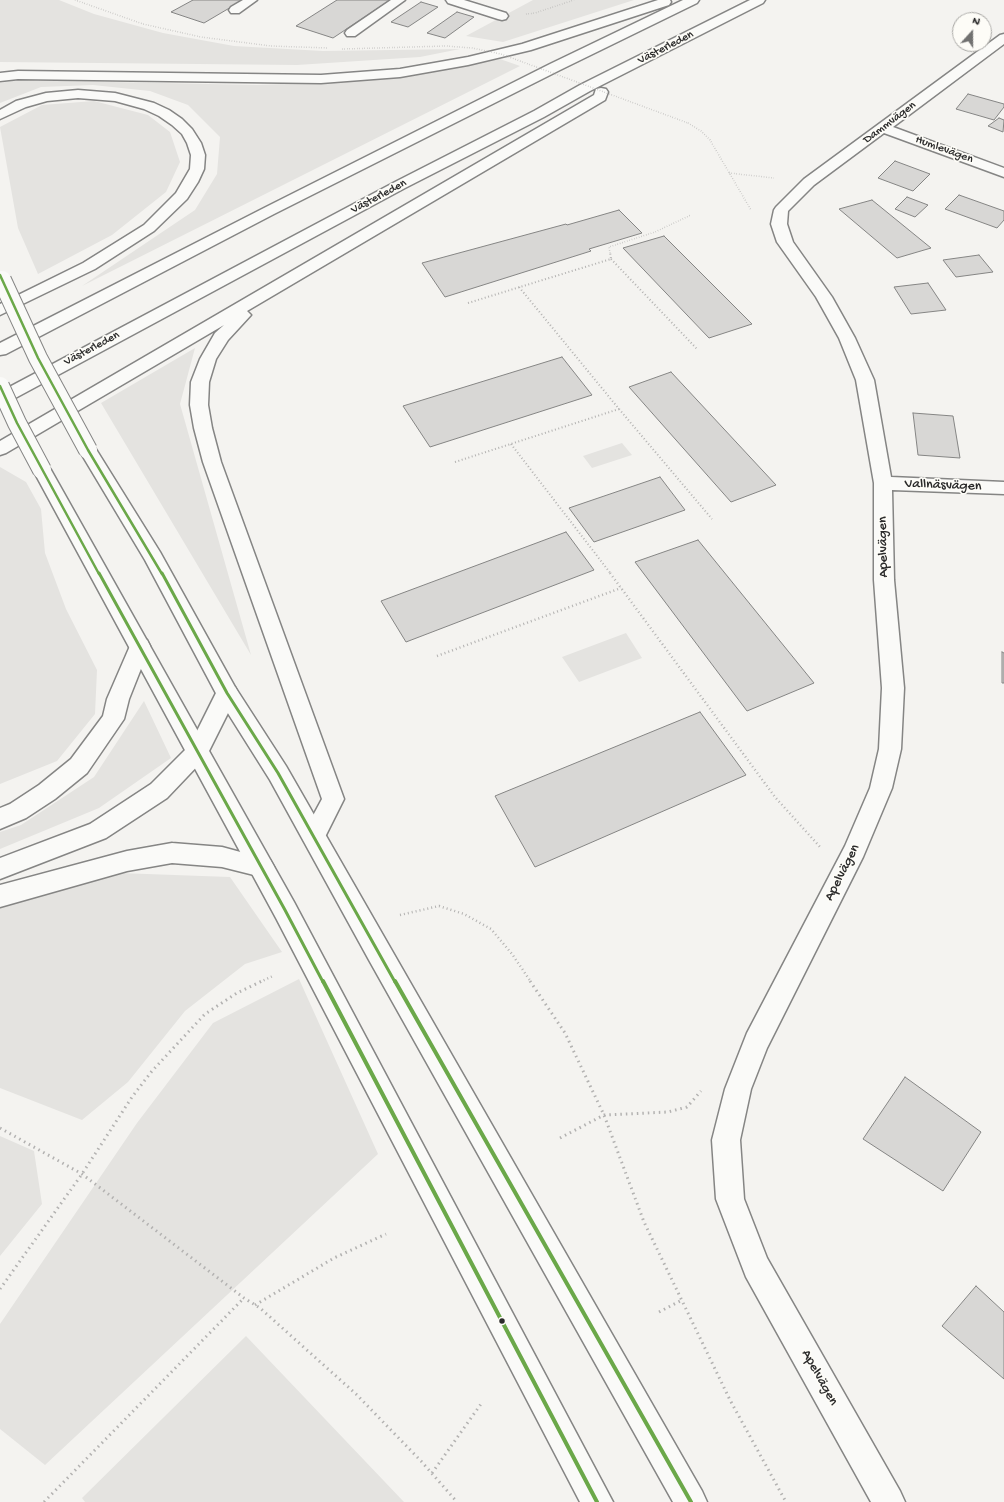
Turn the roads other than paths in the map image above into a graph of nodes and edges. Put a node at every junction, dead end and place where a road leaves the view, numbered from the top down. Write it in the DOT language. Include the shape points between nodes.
graph roads {
  1 [pos="251,0"];
  2 [pos="399,0"];
  3 [pos="452,0"];
  4 [pos="678,0"];
  5 [pos="693,0"];
  6 [pos="759,0"];
  7 [pos="235,10"];
  8 [pos="502,16"];
  9 [pos="351,34"];
  10 [pos="1004,38"];
  11 [pos="0,72"];
  12 [pos="18,75"];
  13 [pos="0,77"];
  14 [pos="601,81"];
  15 [pos="0,115"];
  16 [pos="884,128"];
  17 [pos="1004,173"];
  18 [pos="780,214"];
  19 [pos="1,277"];
  20 [pos="282,284"];
  21 [pos="0,310"];
  22 [pos="0,350"];
  23 [pos="0,386"];
  24 [pos="0,399"];
  25 [pos="0,449"];
  26 [pos="883,484"];
  27 [pos="1004,488"];
  28 [pos="140,646"];
  29 [pos="227,693"];
  30 [pos="198,751"];
  31 [pos="0,819"];
  32 [pos="314,836"];
  33 [pos="262,867"];
  34 [pos="0,869"];
  35 [pos="0,896"];
  36 [pos="597,1502"];
  37 [pos="691,1502"];
  38 [pos="889,1502"];
  1 -- 7 [label="main road"];
  2 -- 9 [label="main road"];
  3 -- 8 [label="main road"];
  4 -- 12 [label="main road" via="656,4 526,47 400,73 269,80"];
  5 -- 22 [label="main road" via="269,211"];
  6 -- 14 [label="main road, Västerleden"];
  10 -- 16 [label="main road, Dammvägen"];
  11 -- 12 [label="main road"];
  12 -- 13 [label="main road"];
  14 -- 20 [label="main road" via="600,97"];
  14 -- 24 [label="main road, Västerleden"];
  15 -- 21 [label="main road" via="21,104 46,97 78,94 115,97 149,106 177,122 187,132 198,155 197,168 182,196 148,228 89,266"];
  16 -- 17 [label="main road, Humlevägen"];
  16 -- 18 [label="main road, Dammvägen" via="809,182"];
  18 -- 26 [label="main road, Apelvägen" via="779,224 785,242 824,297 847,338 865,380"];
  19 -- 29 [label="main road, bridge" via="38,358"];
  20 -- 25 [label="main road"];
  20 -- 32 [label="main road" via="243,315 221,337 208,359 200,382 199,405 212,462 333,799"];
  23 -- 28 [label="main road, bridge" via="17,424"];
  26 -- 27 [label="main road, Vallnäsvägen"];
  26 -- 38 [label="main road, Apelvägen" via="884,580 893,688 890,750 881,788 856,850 756,1042 738,1088 726,1140 730,1199 756,1267"];
  28 -- 30 [label="main road"];
  28 -- 31 [label="main road" via="118,699 113,720 79,766 47,792 18,811"];
  29 -- 30 [label="main road"];
  29 -- 32 [label="main road"];
  30 -- 33 [label="main road"];
  30 -- 34 [label="main road" via="158,791 98,831"];
  32 -- 37 [label="main road"];
  33 -- 35 [label="main road" via="222,857 172,853 127,861"];
  33 -- 36 [label="main road"];
}
